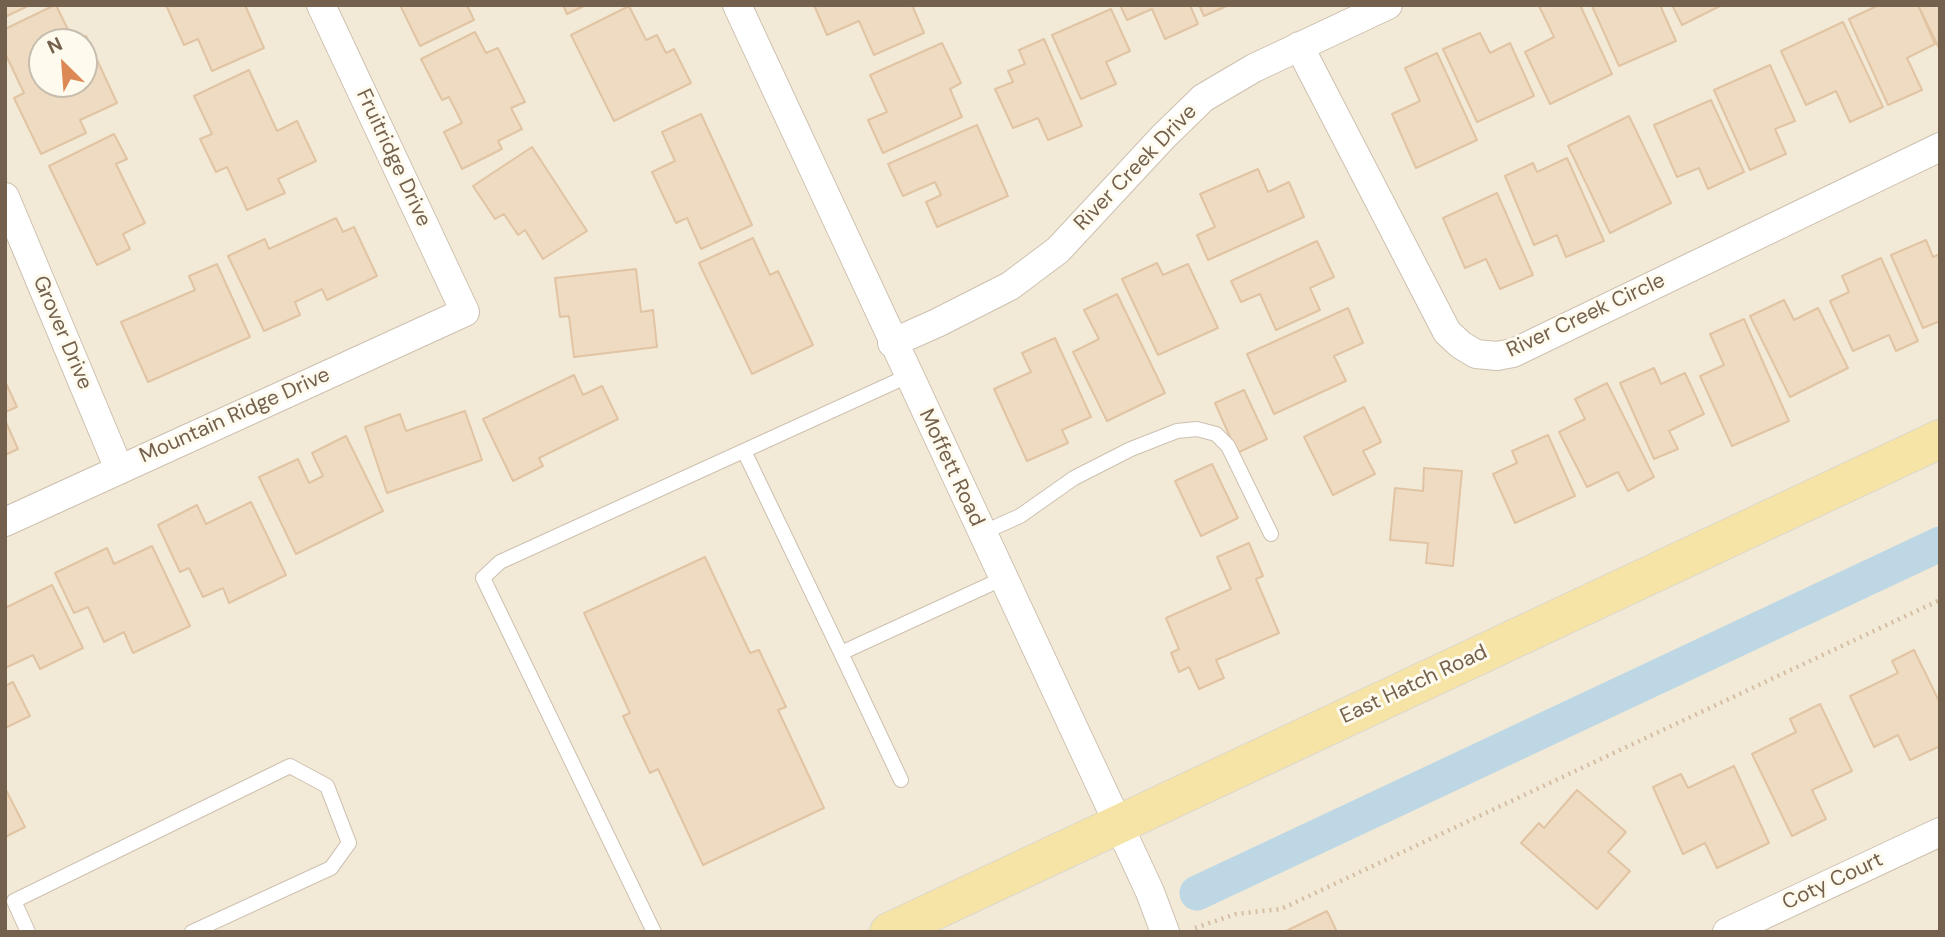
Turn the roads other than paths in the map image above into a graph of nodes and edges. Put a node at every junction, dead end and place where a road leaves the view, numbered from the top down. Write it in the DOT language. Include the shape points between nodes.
graph roads {
  1 [pos="321,5"];
  2 [pos="737,5"];
  3 [pos="1388,5"];
  4 [pos="1299,46"];
  5 [pos="1940,146"];
  6 [pos="5,197"];
  7 [pos="465,312"];
  8 [pos="892,343"];
  9 [pos="908,376"];
  10 [pos="1940,439"];
  11 [pos="744,451"];
  12 [pos="119,469"];
  13 [pos="5,522"];
  14 [pos="982,533"];
  15 [pos="1271,534"];
  16 [pos="1004,578"];
  17 [pos="841,653"];
  18 [pos="901,780"];
  19 [pos="1118,825"];
  20 [pos="1940,832"];
  21 [pos="10,903"];
  22 [pos="28,932"];
  23 [pos="192,932"];
  24 [pos="654,932"];
  25 [pos="889,932"];
  26 [pos="1166,932"];
  27 [pos="1727,932"];
  1 -- 7 [label="street, Fruitridge Drive"];
  2 -- 8 [label="street, Moffett Road"];
  3 -- 4 [label="street, River Creek Drive"];
  4 -- 5 [label="street, River Creek Circle" via="1447,332 1476,354 1513,353"];
  4 -- 8 [label="street, River Creek Drive" via="1203,98 1058,250 1010,286"];
  6 -- 12 [label="street, Grover Drive"];
  7 -- 12 [label="street, Mountain Ridge Drive"];
  8 -- 9 [label="street, Moffett Road"];
  9 -- 11 [label="lane"];
  9 -- 14 [label="street, Moffett Road"];
  10 -- 19 [label="main road, East Hatch Road"];
  11 -- 17 [label="lane"];
  11 -- 24 [label="lane" via="500,562 483,578"];
  12 -- 13 [label="street, Mountain Ridge Drive"];
  14 -- 15 [label="lane" via="1020,516 1074,478 1131,449 1177,430 1197,429 1216,435 1228,446"];
  14 -- 16 [label="street, Moffett Road"];
  16 -- 17 [label="lane"];
  16 -- 19 [label="street, Moffett Road"];
  17 -- 18 [label="lane"];
  19 -- 25 [label="main road, East Hatch Road"];
  19 -- 26 [label="street, Moffett Road"];
  20 -- 27 [label="street, Coty Court"];
  21 -- 22 [label="lane"];
  21 -- 23 [label="lane" via="290,766 327,786 349,844 331,868"];
}
